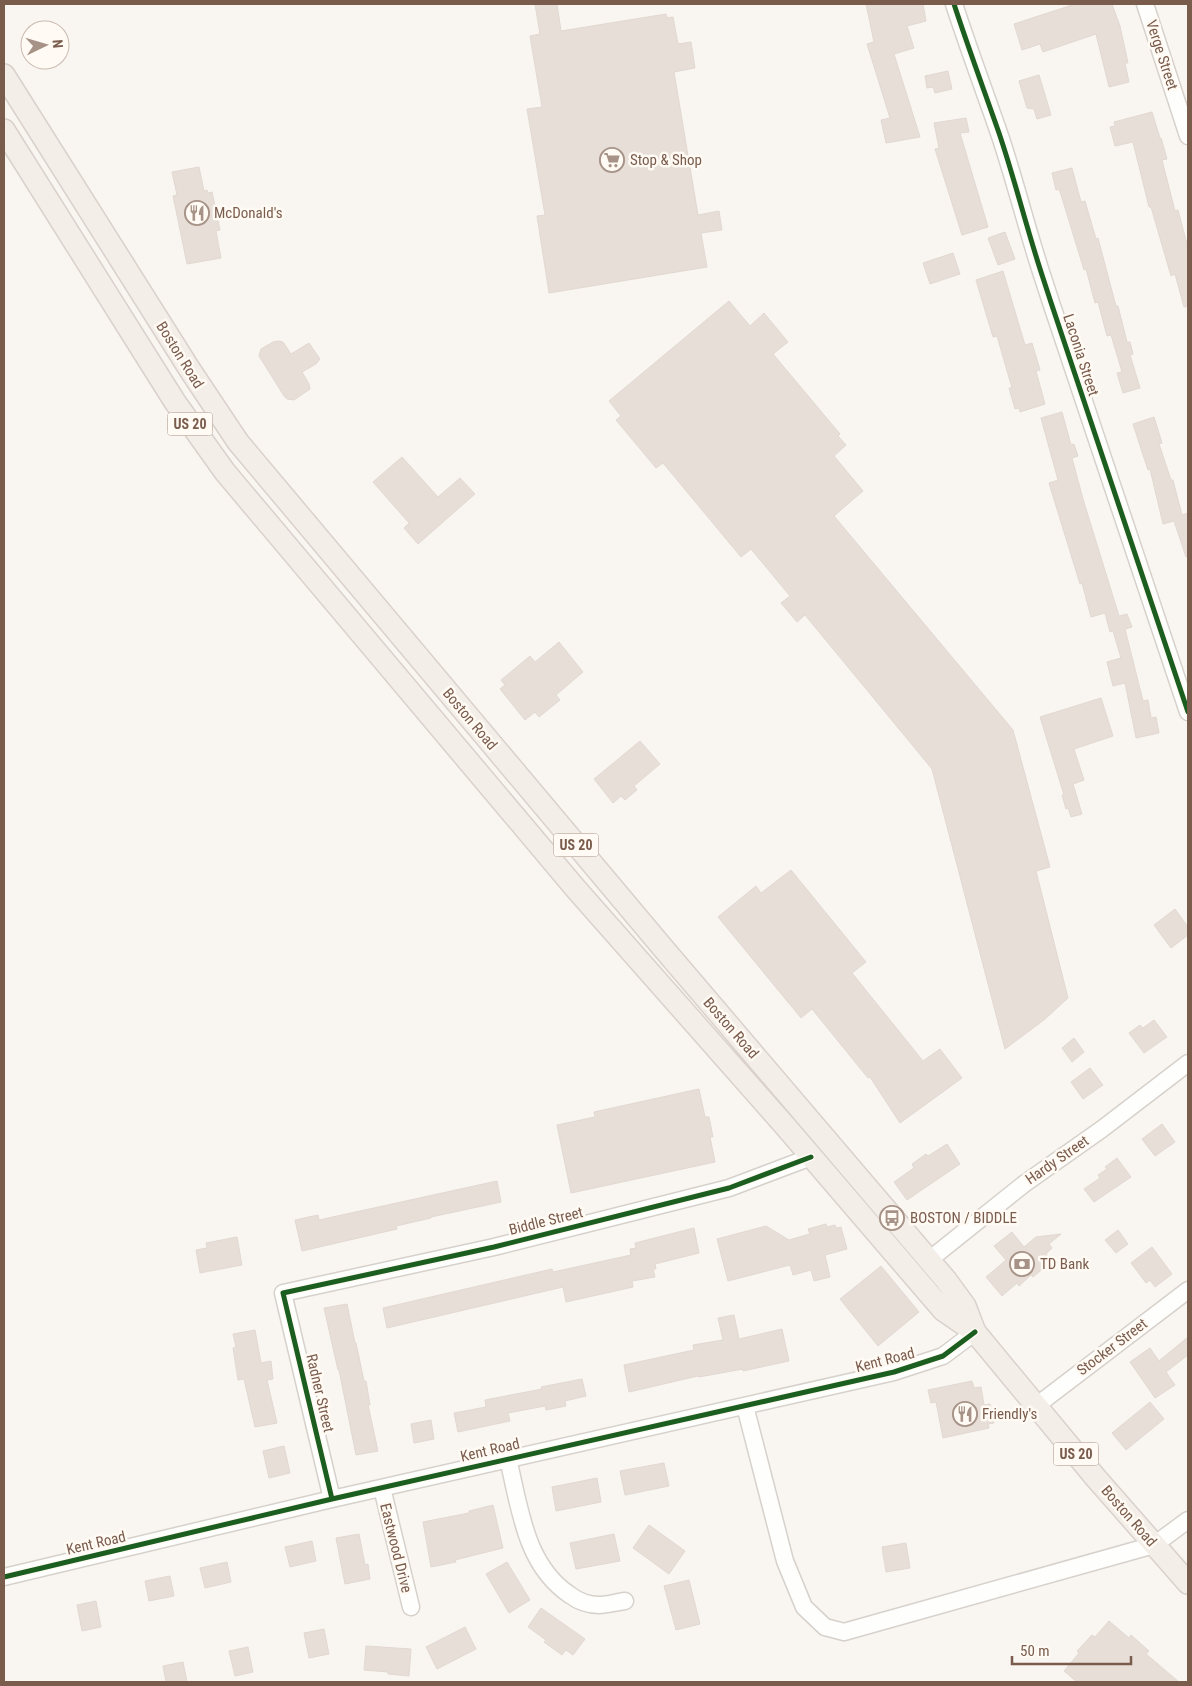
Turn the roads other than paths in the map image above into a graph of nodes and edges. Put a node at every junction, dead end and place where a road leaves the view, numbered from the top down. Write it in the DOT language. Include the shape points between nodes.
graph roads {
  1 [pos="954,4"];
  2 [pos="1145,4"];
  3 [pos="4,75"];
  4 [pos="4,130"];
  5 [pos="1188,136"];
  6 [pos="1188,712"];
  7 [pos="1188,1063"];
  8 [pos="811,1157"];
  9 [pos="929,1260"];
  10 [pos="1188,1290"];
  11 [pos="283,1293"];
  12 [pos="975,1332"];
  13 [pos="744,1406"];
  14 [pos="1036,1406"];
  15 [pos="508,1459"];
  16 [pos="382,1488"];
  17 [pos="332,1499"];
  18 [pos="1188,1520"];
  19 [pos="1160,1541"];
  20 [pos="4,1577"];
  21 [pos="1188,1582"];
  22 [pos="625,1601"];
  23 [pos="411,1607"];
  1 -- 6 [label="street, Laconia Street" via="999,132 1085,408"];
  2 -- 5 [label="street, Verge Street"];
  3 -- 9 [label="main road, Boston Road / US 20" via="238,442"];
  4 -- 8 [label="main road, Boston Road / US 20" via="180,410 225,472 576,889"];
  7 -- 9 [label="street, Hardy Street" via="1024,1184"];
  8 -- 11 [label="street, Biddle Street" via="730,1188 494,1247"];
  8 -- 12 [label="main road, Boston Road / US 20" via="943,1310"];
  9 -- 12 [label="main road, Boston Road / US 20" via="960,1297"];
  10 -- 14 [label="street, Stocker Street"];
  11 -- 17 [label="street, Radner Street"];
  12 -- 13 [label="street, Kent Road" via="943,1356 921,1364"];
  12 -- 14 [label="main road, Boston Road / US 20"];
  13 -- 15 [label="street, Kent Road"];
  13 -- 19 [label="street" via="785,1561 804,1607 825,1627 844,1632"];
  14 -- 19 [label="main road, Boston Road / US 20"];
  15 -- 16 [label="street, Kent Road"];
  15 -- 22 [label="street" via="529,1540 547,1574 565,1592 587,1604"];
  16 -- 17 [label="street, Kent Road"];
  16 -- 23 [label="street, Eastwood Drive"];
  17 -- 20 [label="street, Kent Road"];
  18 -- 19 [label="street"];
  19 -- 21 [label="main road, Boston Road / US 20"];
}
